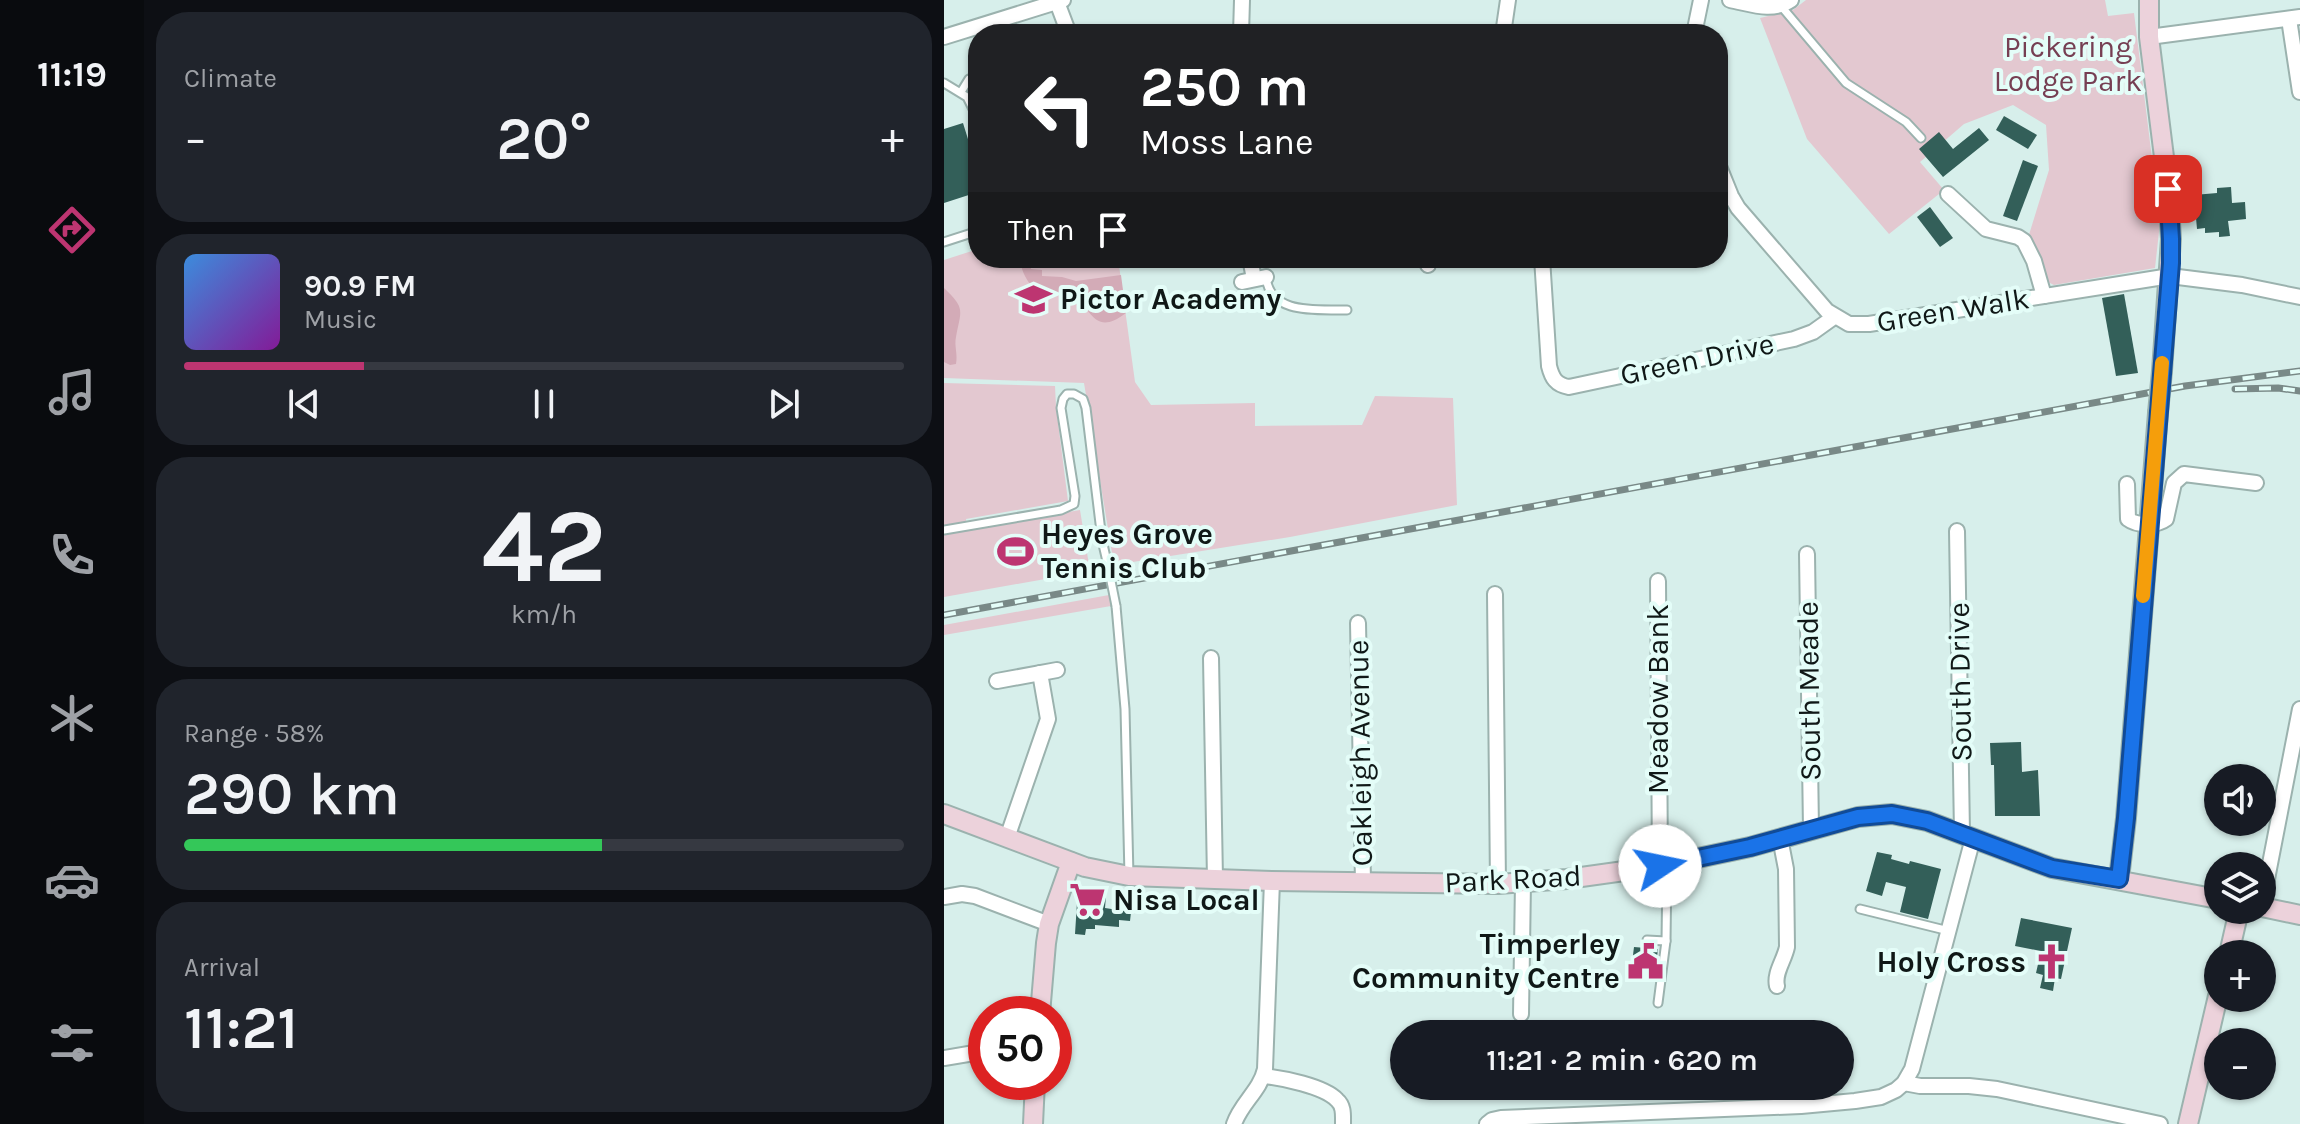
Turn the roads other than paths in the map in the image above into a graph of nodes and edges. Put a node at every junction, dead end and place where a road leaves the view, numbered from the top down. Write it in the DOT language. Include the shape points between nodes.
graph roads {
  1 [pos="1242,0"];
  2 [pos="1508,0"];
  3 [pos="1701,0"];
  4 [pos="1730,0"];
  5 [pos="2149,0"];
  6 [pos="1060,1"];
  7 [pos="1786,3"];
  8 [pos="2294,18"];
  9 [pos="986,24"];
  10 [pos="1066,24"];
  11 [pos="1241,24"];
  12 [pos="1504,24"];
  13 [pos="1696,24"];
  14 [pos="968,30"];
  15 [pos="944,37"];
  16 [pos="2149,37"];
  17 [pos="968,81"];
  18 [pos="944,83"];
  19 [pos="961,92"];
  20 [pos="2300,92"];
  21 [pos="968,99"];
  22 [pos="1921,138"];
  23 [pos="1728,189"];
  24 [pos="1948,194"];
  25 [pos="968,234"];
  26 [pos="944,242"];
  27 [pos="1252,268"];
  28 [pos="1543,268"];
  29 [pos="2170,276"];
  30 [pos="1254,280"];
  31 [pos="2044,296"];
  32 [pos="2300,297"];
  33 [pos="1347,310"];
  34 [pos="1834,317"];
  35 [pos="1556,382"];
  36 [pos="1546,395"];
  37 [pos="2256,483"];
  38 [pos="2127,484"];
  39 [pos="2149,524"];
  40 [pos="944,530"];
  41 [pos="1957,531"];
  42 [pos="1807,554"];
  43 [pos="1658,581"];
  44 [pos="1495,594"];
  45 [pos="1358,623"];
  46 [pos="1211,658"];
  47 [pos="1057,670"];
  48 [pos="1040,673"];
  49 [pos="997,681"];
  50 [pos="2300,709"];
  51 [pos="944,814"];
  52 [pos="1811,829"];
  53 [pos="1968,836"];
  54 [pos="1007,838"];
  55 [pos="1780,838"];
  56 [pos="2272,852"];
  57 [pos="1071,862"];
  58 [pos="1664,866"];
  59 [pos="1129,876"];
  60 [pos="1215,879"];
  61 [pos="2119,879"];
  62 [pos="1272,881"];
  63 [pos="1363,882"];
  64 [pos="1523,882"];
  65 [pos="1498,884"];
  66 [pos="2204,896"];
  67 [pos="944,897"];
  68 [pos="1860,909"];
  69 [pos="2276,909"];
  70 [pos="2300,915"];
  71 [pos="1049,924"];
  72 [pos="1949,931"];
  73 [pos="1647,940"];
  74 [pos="1666,941"];
  75 [pos="1772,983"];
  76 [pos="1042,996"];
  77 [pos="1658,1003"];
  78 [pos="2214,1012"];
  79 [pos="1521,1014"];
  80 [pos="968,1054"];
  81 [pos="944,1058"];
  82 [pos="1264,1076"];
  83 [pos="1904,1083"];
  84 [pos="1034,1100"];
  85 [pos="1651,1117"];
  86 [pos="1488,1123"];
  87 [pos="1033,1124"];
  88 [pos="1234,1124"];
  89 [pos="1343,1124"];
  90 [pos="2160,1124"];
  91 [pos="2188,1124"];
  1 -- 11 [label="street"];
  2 -- 12 [label="street"];
  3 -- 13 [label="street"];
  4 -- 7 [label="street" via="1763,7"];
  5 -- 16 [label="main road"];
  6 -- 9 [label="street"];
  6 -- 10 [label="street"];
  7 -- 22 [label="lane" via="1846,83 1906,122"];
  8 -- 16 [label="street"];
  8 -- 20 [label="street"];
  14 -- 15 [label="street"];
  16 -- 29 [label="main road" via="2170,212"];
  17 -- 19 [label="lane"];
  18 -- 19 [label="lane"];
  19 -- 21 [label="lane"];
  23 -- 34 [label="street, Green Walk" via="1738,208"];
  24 -- 31 [label="street" via="1986,229 2024,241"];
  25 -- 26 [label="lane"];
  27 -- 30 [label="street"];
  28 -- 35 [label="street" via="1549,366"];
  29 -- 31 [label="street, Green Walk"];
  29 -- 32 [label="street, Green Walk"];
  29 -- 39 [label="main road, bridge"];
  30 -- 33 [label="lane" via="1291,307"];
  31 -- 34 [label="street, Green Walk" via="1859,325"];
  34 -- 35 [label="street, Green Drive" via="1794,339 1569,387"];
  35 -- 36 [label="street"];
  37 -- 39 [label="street" via="2184,474 2174,483 2166,519"];
  38 -- 39 [label="street" via="2128,519"];
  39 -- 61 [label="main road"];
  40 -- 59 [label="lane, bridge" via="1074,504 1061,408 1067,394 1083,399 1116,606 1125,709"];
  41 -- 53 [label="street, South Drive"];
  42 -- 52 [label="street, South Meade"];
  43 -- 58 [label="street, Meadow Bank"];
  44 -- 65 [label="street"];
  45 -- 63 [label="street, Oakleigh Avenue"];
  46 -- 60 [label="street"];
  47 -- 48 [label="street"];
  48 -- 49 [label="street"];
  48 -- 54 [label="street" via="1048,719"];
  50 -- 56 [label="street"];
  51 -- 54 [label="main road, Park Road"];
  52 -- 53 [label="main road, Park Road" via="1892,814"];
  52 -- 55 [label="main road, Park Road"];
  53 -- 61 [label="main road, Park Road" via="2052,868"];
  53 -- 72 [label="street, South Drive"];
  54 -- 57 [label="main road, Park Road"];
  55 -- 58 [label="main road, Park Road"];
  55 -- 75 [label="street" via="1786,869 1787,947"];
  57 -- 59 [label="main road, Park Road"];
  57 -- 71 [label="main road"];
  58 -- 64 [label="main road, Park Road"];
  58 -- 74 [label="lane"];
  59 -- 60 [label="main road, Park Road"];
  60 -- 62 [label="main road, Park Road"];
  61 -- 66 [label="main road, Park Road"];
  62 -- 63 [label="main road, Park Road"];
  62 -- 82 [label="street"];
  63 -- 65 [label="main road, Park Road"];
  64 -- 65 [label="main road, Park Road"];
  64 -- 79 [label="street"];
  67 -- 71 [label="street" via="975,896"];
  68 -- 72 [label="lane"];
  69 -- 70 [label="main road"];
  71 -- 76 [label="main road"];
  72 -- 83 [label="street, South Drive"];
  73 -- 74 [label="lane"];
  74 -- 77 [label="lane"];
  78 -- 91 [label="main road"];
  80 -- 81 [label="street"];
  82 -- 88 [label="street"];
  82 -- 89 [label="street" via="1289,1079 1335,1098"];
  83 -- 85 [label="street" via="1886,1095 1840,1103"];
  83 -- 90 [label="street" via="1997,1089"];
  84 -- 87 [label="main road"];
  85 -- 86 [label="street" via="1501,1118"];
}
